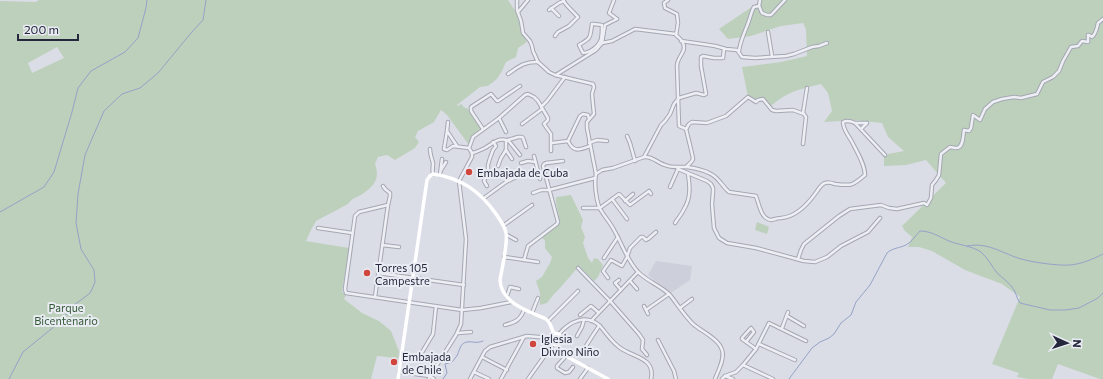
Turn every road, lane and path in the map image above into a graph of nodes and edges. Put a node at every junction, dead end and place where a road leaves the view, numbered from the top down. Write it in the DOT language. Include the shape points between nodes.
graph roads {
  1 [pos="517,0"];
  2 [pos="528,0"];
  3 [pos="614,0"];
  4 [pos="668,0"];
  5 [pos="760,0"];
  6 [pos="785,0"];
  7 [pos="563,1"];
  8 [pos="759,6"];
  9 [pos="518,13"];
  10 [pos="560,16"];
  11 [pos="1103,20"];
  12 [pos="768,32"];
  13 [pos="676,34"];
  14 [pos="555,36"];
  15 [pos="681,41"];
  16 [pos="602,43"];
  17 [pos="827,43"];
  18 [pos="724,49"];
  19 [pos="595,50"];
  20 [pos="739,52"];
  21 [pos="772,56"];
  22 [pos="538,62"];
  23 [pos="508,74"];
  24 [pos="555,75"];
  25 [pos="565,77"];
  26 [pos="520,86"];
  27 [pos="806,88"];
  28 [pos="678,98"];
  29 [pos="538,101"];
  30 [pos="545,103"];
  31 [pos="541,108"];
  32 [pos="802,113"];
  33 [pos="499,118"];
  34 [pos="589,119"];
  35 [pos="448,122"];
  36 [pos="855,122"];
  37 [pos="522,124"];
  38 [pos="483,129"];
  39 [pos="686,129"];
  40 [pos="861,129"];
  41 [pos="447,131"];
  42 [pos="506,132"];
  43 [pos="627,136"];
  44 [pos="607,140"];
  45 [pos="507,141"];
  46 [pos="568,141"];
  47 [pos="493,142"];
  48 [pos="552,143"];
  49 [pos="803,144"];
  50 [pos="590,145"];
  51 [pos="457,146"];
  52 [pos="526,147"];
  53 [pos="469,148"];
  54 [pos="430,149"];
  55 [pos="506,150"];
  56 [pos="551,151"];
  57 [pos="472,153"];
  58 [pos="520,155"];
  59 [pos="885,155"];
  60 [pos="534,156"];
  61 [pos="644,157"];
  62 [pos="442,159"];
  63 [pos="512,159"];
  64 [pos="563,161"];
  65 [pos="635,161"];
  66 [pos="446,162"];
  67 [pos="535,162"];
  68 [pos="521,163"];
  69 [pos="498,166"];
  70 [pos="686,167"];
  71 [pos="678,168"];
  72 [pos="538,170"];
  73 [pos="440,171"];
  74 [pos="596,174"];
  75 [pos="688,174"];
  76 [pos="431,175"];
  77 [pos="440,175"];
  78 [pos="595,178"];
  79 [pos="540,179"];
  80 [pos="459,181"];
  81 [pos="383,186"];
  82 [pos="487,186"];
  83 [pos="670,187"];
  84 [pos="550,190"];
  85 [pos="533,193"];
  86 [pos="633,194"];
  87 [pos="651,194"];
  88 [pos="484,198"];
  89 [pos="612,199"];
  90 [pos="625,201"];
  91 [pos="388,205"];
  92 [pos="532,205"];
  93 [pos="583,208"];
  94 [pos="600,208"];
  95 [pos="880,218"];
  96 [pos="627,219"];
  97 [pos="675,223"];
  98 [pos="504,225"];
  99 [pos="318,228"];
  100 [pos="656,232"];
  101 [pos="352,233"];
  102 [pos="507,235"];
  103 [pos="618,237"];
  104 [pos="516,240"];
  105 [pos="382,245"];
  106 [pos="399,247"];
  107 [pos="504,257"];
  108 [pos="627,257"];
  109 [pos="604,258"];
  110 [pos="798,259"];
  111 [pos="524,260"];
  112 [pos="538,262"];
  113 [pos="578,268"];
  114 [pos="638,272"];
  115 [pos="378,273"];
  116 [pos="414,278"];
  117 [pos="608,278"];
  118 [pos="619,280"];
  119 [pos="630,281"];
  120 [pos="464,285"];
  121 [pos="519,289"];
  122 [pos="637,289"];
  123 [pos="621,290"];
  124 [pos="578,291"];
  125 [pos="668,294"];
  126 [pos="507,296"];
  127 [pos="375,297"];
  128 [pos="538,298"];
  129 [pos="692,299"];
  130 [pos="610,301"];
  131 [pos="511,302"];
  132 [pos="410,303"];
  133 [pos="436,306"];
  134 [pos="644,306"];
  135 [pos="680,308"];
  136 [pos="525,309"];
  137 [pos="462,310"];
  138 [pos="646,310"];
  139 [pos="598,312"];
  140 [pos="532,313"];
  141 [pos="648,314"];
  142 [pos="580,315"];
  143 [pos="584,320"];
  144 [pos="548,321"];
  145 [pos="591,321"];
  146 [pos="506,326"];
  147 [pos="599,326"];
  148 [pos="804,326"];
  149 [pos="782,328"];
  150 [pos="471,332"];
  151 [pos="457,333"];
  152 [pos="554,334"];
  153 [pos="560,334"];
  154 [pos="577,336"];
  155 [pos="524,337"];
  156 [pos="550,338"];
  157 [pos="658,340"];
  158 [pos="806,341"];
  159 [pos="746,342"];
  160 [pos="553,344"];
  161 [pos="558,344"];
  162 [pos="759,344"];
  163 [pos="586,346"];
  164 [pos="756,349"];
  165 [pos="647,355"];
  166 [pos="566,356"];
  167 [pos="482,357"];
  168 [pos="418,359"];
  169 [pos="795,360"];
  170 [pos="743,365"];
  171 [pos="573,367"];
  172 [pos="588,367"];
  173 [pos="506,370"];
  174 [pos="400,372"];
  175 [pos="474,372"];
  176 [pos="725,376"];
  177 [pos="429,378"];
  178 [pos="399,379"];
  179 [pos="434,379"];
  180 [pos="470,379"];
  181 [pos="489,379"];
  182 [pos="501,379"];
  183 [pos="528,379"];
  184 [pos="580,379"];
  185 [pos="608,379"];
  186 [pos="651,379"];
  187 [pos="676,379"];
  188 [pos="715,379"];
  189 [pos="722,379"];
  190 [pos="733,379"];
  191 [pos="773,379"];
  1 -- 9 [label="street"];
  2 -- 9 [label="street"];
  3 -- 16 [label="street" via="609,12 618,19 605,25"];
  4 -- 13 [label="street" via="664,3 665,8 677,14"];
  5 -- 8 [label="street"];
  6 -- 8 [label="street" via="772,15 762,13"];
  7 -- 10 [label="street" via="550,9"];
  7 -- 14 [label="street" via="578,17"];
  8 -- 20 [label="street" via="754,6 752,10"];
  9 -- 22 [label="street" via="523,33 530,41"];
  11 -- 110 [label="street" via="1098,23 1094,36 1088,35 1088,42 1082,41 1078,46 1071,47 1059,71 1043,82 1037,94 993,102 983,111 980,120 973,116 970,130 964,130 962,144 957,148 950,147 941,154 938,178 932,185 931,198 927,205 897,209 881,205 850,209 804,244"];
  12 -- 21 [label="street"];
  13 -- 15 [label="street"];
  13 -- 16 [label="street" via="635,29 612,41"];
  15 -- 18 [label="street"];
  15 -- 28 [label="street" via="684,50 677,61"];
  16 -- 19 [label="street"];
  17 -- 21 [label="street" via="786,56"];
  18 -- 20 [label="street"];
  18 -- 28 [label="street" via="723,58 703,56 701,59 705,95 696,93"];
  19 -- 19 [label="street" via="584,54 579,45 590,37 593,24 602,25 601,41"];
  19 -- 24 [label="street"];
  20 -- 21 [label="street" via="742,57 747,58"];
  22 -- 23 [label="street" via="525,63"];
  22 -- 24 [label="street"];
  24 -- 25 [label="street"];
  25 -- 30 [label="street"];
  25 -- 34 [label="street" via="592,84 595,111"];
  26 -- 38 [label="street" via="497,102 491,94 471,106 471,111"];
  27 -- 32 [label="street"];
  28 -- 39 [label="street" via="679,126"];
  28 -- 61 [label="street"];
  29 -- 30 [label="street"];
  29 -- 31 [label="street"];
  29 -- 33 [label="street" via="531,95 525,95"];
  30 -- 31 [label="street"];
  31 -- 37 [label="street"];
  31 -- 48 [label="street" via="548,118 544,124 551,134"];
  32 -- 39 [label="street" via="793,110 772,110 763,99 756,102 748,97 726,116 708,123 692,122"];
  32 -- 49 [label="street" via="806,117"];
  33 -- 38 [label="street"];
  33 -- 42 [label="street"];
  34 -- 46 [label="street" via="588,115 580,116"];
  34 -- 50 [label="street" via="586,128"];
  35 -- 41 [label="street"];
  36 -- 40 [label="street"];
  36 -- 40 [label="street" via="867,123"];
  36 -- 70 [label="street" via="843,122 844,130 862,162 865,175 852,185 822,184 804,207 785,218 768,219 762,214 756,196 729,192 711,173"];
  38 -- 53 [label="street" via="473,137"];
  39 -- 70 [label="street" via="693,158"];
  40 -- 59 [label="street"];
  41 -- 51 [label="street"];
  41 -- 51 [label="street" via="444,148 447,150"];
  43 -- 65 [label="street"];
  44 -- 50 [label="street" via="597,140"];
  45 -- 47 [label="street" via="502,139"];
  45 -- 52 [label="street" via="522,137"];
  45 -- 55 [label="street"];
  45 -- 58 [label="street"];
  46 -- 48 [label="street"];
  46 -- 50 [label="street" via="576,150"];
  47 -- 57 [label="street"];
  47 -- 82 [label="street" via="496,146 484,181"];
  48 -- 56 [label="street"];
  50 -- 74 [label="street"];
  51 -- 53 [label="street"];
  53 -- 57 [label="street"];
  54 -- 76 [label="street" via="433,162"];
  55 -- 63 [label="street"];
  55 -- 69 [label="street"];
  57 -- 80 [label="street"];
  60 -- 67 [label="street"];
  61 -- 65 [label="street"];
  61 -- 71 [label="street"];
  62 -- 73 [label="street"];
  64 -- 84 [label="street" via="543,166"];
  65 -- 74 [label="street"];
  66 -- 73 [label="street"];
  67 -- 68 [label="street"];
  67 -- 72 [label="street"];
  70 -- 71 [label="street"];
  71 -- 75 [label="street"];
  71 -- 83 [label="street"];
  72 -- 79 [label="street"];
  72 -- 88 [label="street" via="506,182"];
  73 -- 77 [label="street"];
  74 -- 78 [label="street"];
  75 -- 97 [label="street" via="689,196 684,210"];
  75 -- 110 [label="street" via="707,181 713,188 714,225 720,238 727,243"];
  76 -- 77 [label="street"];
  76 -- 116 [label="street" via="427,180"];
  77 -- 80 [label="street"];
  78 -- 84 [label="street"];
  78 -- 94 [label="street"];
  80 -- 88 [label="street"];
  80 -- 120 [label="street" via="466,234"];
  81 -- 91 [label="street" via="390,195"];
  84 -- 85 [label="street"];
  84 -- 111 [label="street" via="558,222 528,246"];
  86 -- 90 [label="street"];
  87 -- 90 [label="street" via="649,191 630,205"];
  88 -- 98 [label="street"];
  89 -- 90 [label="street" via="619,194"];
  89 -- 94 [label="street"];
  89 -- 96 [label="street"];
  91 -- 101 [label="street" via="356,214"];
  91 -- 105 [label="street"];
  92 -- 98 [label="street"];
  93 -- 94 [label="street"];
  94 -- 103 [label="street"];
  95 -- 110 [label="street" via="868,232 841,246 827,257 815,262"];
  98 -- 102 [label="street"];
  99 -- 101 [label="street"];
  100 -- 108 [label="street" via="646,240 641,237 630,248"];
  101 -- 127 [label="street" via="346,292"];
  102 -- 104 [label="street"];
  102 -- 107 [label="street"];
  103 -- 108 [label="street"];
  103 -- 109 [label="street"];
  105 -- 106 [label="street"];
  105 -- 115 [label="street"];
  107 -- 111 [label="street"];
  107 -- 126 [label="street" via="500,283"];
  108 -- 114 [label="street"];
  108 -- 117 [label="street" via="622,266 611,260 604,271"];
  111 -- 112 [label="street"];
  113 -- 130 [label="street"];
  114 -- 119 [label="street"];
  114 -- 125 [label="street"];
  115 -- 116 [label="street"];
  115 -- 127 [label="street"];
  116 -- 120 [label="street"];
  116 -- 132 [label="street"];
  118 -- 123 [label="street" via="615,284"];
  119 -- 122 [label="street"];
  119 -- 123 [label="street"];
  120 -- 137 [label="street"];
  121 -- 126 [label="street" via="510,287"];
  123 -- 130 [label="street"];
  124 -- 144 [label="street"];
  125 -- 135 [label="street"];
  125 -- 138 [label="street"];
  126 -- 131 [label="street"];
  127 -- 132 [label="street"];
  128 -- 140 [label="street"];
  129 -- 135 [label="street"];
  130 -- 139 [label="street"];
  130 -- 165 [label="street" via="639,334 643,340 642,349"];
  131 -- 136 [label="street"];
  131 -- 137 [label="street"];
  132 -- 133 [label="street"];
  132 -- 174 [label="street"];
  133 -- 137 [label="street"];
  133 -- 168 [label="street" via="433,334"];
  134 -- 138 [label="street"];
  135 -- 188 [label="street" via="688,319 717,342 722,350"];
  136 -- 140 [label="street"];
  136 -- 146 [label="street" via="520,319"];
  137 -- 151 [label="street"];
  138 -- 141 [label="street"];
  139 -- 142 [label="street" via="591,306"];
  139 -- 145 [label="street"];
  140 -- 144 [label="street"];
  143 -- 145 [label="street"];
  143 -- 153 [label="street" via="568,325"];
  143 -- 154 [label="street"];
  144 -- 152 [label="street"];
  145 -- 147 [label="street"];
  147 -- 163 [label="street"];
  147 -- 186 [label="street" via="620,349 647,362 652,370"];
  148 -- 149 [label="street" via="787,314"];
  149 -- 158 [label="street"];
  149 -- 162 [label="street" via="768,323"];
  150 -- 151 [label="street"];
  151 -- 177 [label="street"];
  152 -- 153 [label="street"];
  152 -- 156 [label="street"];
  153 -- 161 [label="street" via="562,341"];
  155 -- 156 [label="street"];
  155 -- 167 [label="street" via="490,347"];
  155 -- 173 [label="street"];
  156 -- 160 [label="street"];
  157 -- 187 [label="street"];
  159 -- 159 [label="street" via="742,338 751,328 754,332"];
  159 -- 164 [label="street"];
  160 -- 161 [label="street"];
  160 -- 183 [label="street"];
  161 -- 166 [label="street"];
  162 -- 164 [label="street"];
  162 -- 169 [label="street"];
  164 -- 170 [label="street"];
  166 -- 171 [label="street" via="557,368 565,373"];
  166 -- 172 [label="street"];
  167 -- 173 [label="street"];
  167 -- 175 [label="street"];
  170 -- 176 [label="street" via="736,372"];
  170 -- 191 [label="street"];
  172 -- 184 [label="street"];
  172 -- 185 [label="street"];
  173 -- 182 [label="street"];
  174 -- 177 [label="street"];
  174 -- 178 [label="street"];
  175 -- 180 [label="street"];
  175 -- 181 [label="street"];
  176 -- 189 [label="street"];
  176 -- 190 [label="street"];
  177 -- 179 [label="street"];
}
